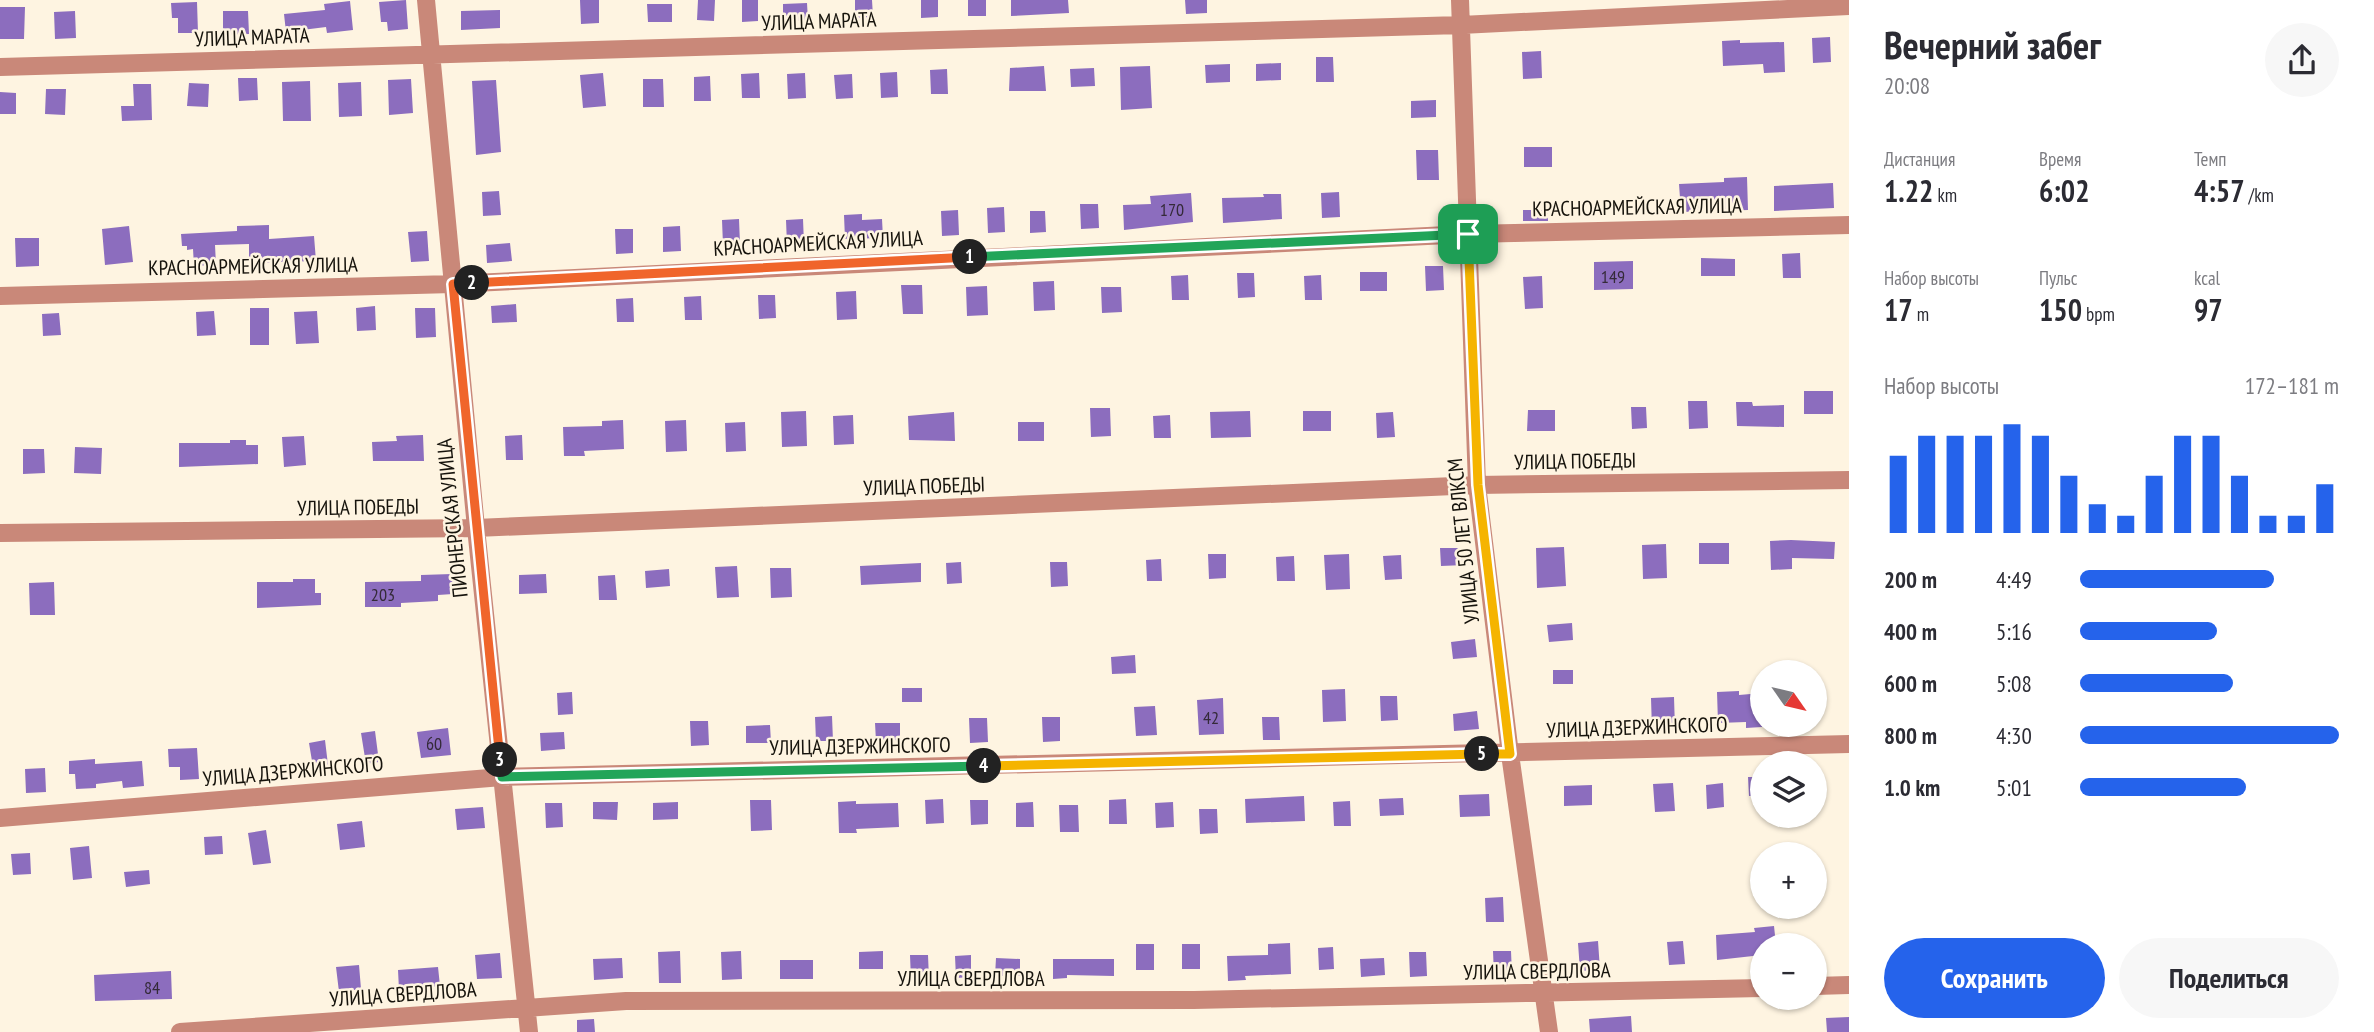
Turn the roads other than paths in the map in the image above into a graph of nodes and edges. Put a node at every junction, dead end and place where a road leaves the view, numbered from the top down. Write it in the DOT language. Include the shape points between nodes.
graph roads {
  1 [pos="426,0"];
  2 [pos="1460,0"];
  3 [pos="1849,6"];
  4 [pos="1461,25"];
  5 [pos="431,55"];
  6 [pos="0,66"];
  7 [pos="1849,225"];
  8 [pos="1468,234"];
  9 [pos="453,284"];
  10 [pos="0,296"];
  11 [pos="1849,480"];
  12 [pos="1478,485"];
  13 [pos="476,528"];
  14 [pos="0,533"];
  15 [pos="1849,744"];
  16 [pos="1510,754"];
  17 [pos="502,777"];
  18 [pos="0,818"];
  19 [pos="1849,985"];
  20 [pos="1827,986"];
  21 [pos="1750,988"];
  22 [pos="1546,994"];
  23 [pos="526,1008"];
  24 [pos="180,1032"];
  25 [pos="529,1032"];
  26 [pos="1549,1032"];
  1 -- 5 [label="street, ПИОНЕРСКАЯ УЛИЦА"];
  2 -- 4 [label="street, УЛИЦА 50 ЛЕТ ВЛКСМ"];
  3 -- 4 [label="street, УЛИЦА МАРАТА"];
  4 -- 5 [label="street, УЛИЦА МАРАТА"];
  4 -- 8 [label="street, УЛИЦА 50 ЛЕТ ВЛКСМ"];
  5 -- 6 [label="street, УЛИЦА МАРАТА"];
  5 -- 9 [label="street, ПИОНЕРСКАЯ УЛИЦА"];
  7 -- 8 [label="street, КРАСНОАРМЕЙСКАЯ УЛИЦА"];
  8 -- 9 [label="street, КРАСНОАРМЕЙСКАЯ УЛИЦА"];
  8 -- 12 [label="street, УЛИЦА 50 ЛЕТ ВЛКСМ"];
  9 -- 10 [label="street, КРАСНОАРМЕЙСКАЯ УЛИЦА"];
  9 -- 13 [label="street, ПИОНЕРСКАЯ УЛИЦА"];
  11 -- 12 [label="street, УЛИЦА ПОБЕДЫ"];
  12 -- 13 [label="street, УЛИЦА ПОБЕДЫ"];
  12 -- 16 [label="street, УЛИЦА 50 ЛЕТ ВЛКСМ"];
  13 -- 14 [label="street, УЛИЦА ПОБЕДЫ"];
  13 -- 17 [label="street, ПИОНЕРСКАЯ УЛИЦА"];
  15 -- 16 [label="street, УЛИЦА ДЗЕРЖИНСКОГО"];
  16 -- 17 [label="street, УЛИЦА ДЗЕРЖИНСКОГО"];
  16 -- 22 [label="street, УЛИЦА 50 ЛЕТ ВЛКСМ"];
  17 -- 18 [label="street, УЛИЦА ДЗЕРЖИНСКОГО"];
  17 -- 23 [label="street, ПИОНЕРСКАЯ УЛИЦА"];
  19 -- 20 [label="street"];
  21 -- 22 [label="street, УЛИЦА СВЕРДЛОВА"];
  22 -- 23 [label="street, УЛИЦА СВЕРДЛОВА" via="626,1001"];
  22 -- 26 [label="street, УЛИЦА 50 ЛЕТ ВЛКСМ"];
  23 -- 24 [label="street, УЛИЦА СВЕРДЛОВА"];
  23 -- 25 [label="street, ПИОНЕРСКАЯ УЛИЦА"];
}
